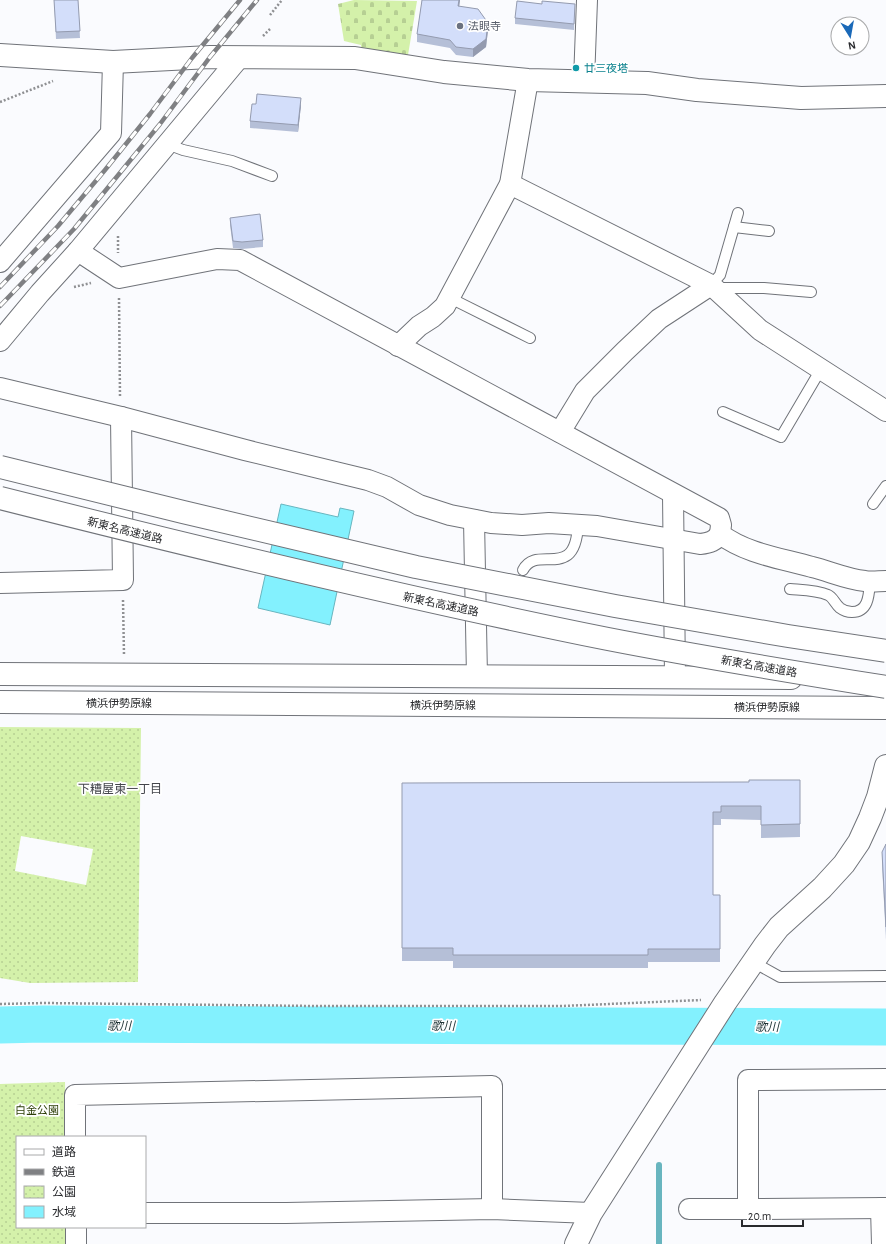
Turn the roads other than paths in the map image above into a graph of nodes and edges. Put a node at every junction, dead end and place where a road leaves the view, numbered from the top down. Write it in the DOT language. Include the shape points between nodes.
graph roads {
  1 [pos="587,0"];
  2 [pos="0,55"];
  3 [pos="239,58"];
  4 [pos="114,62"];
  5 [pos="528,80"];
  6 [pos="584,81"];
  7 [pos="886,96"];
  8 [pos="167,144"];
  9 [pos="272,176"];
  10 [pos="510,184"];
  11 [pos="738,213"];
  12 [pos="734,228"];
  13 [pos="769,231"];
  14 [pos="78,251"];
  15 [pos="0,262"];
  16 [pos="712,286"];
  17 [pos="811,292"];
  18 [pos="450,298"];
  19 [pos="530,338"];
  20 [pos="0,341"];
  21 [pos="398,346"];
  22 [pos="821,369"];
  23 [pos="0,388"];
  24 [pos="886,411"];
  25 [pos="723,412"];
  26 [pos="121,417"];
  27 [pos="560,432"];
  28 [pos="0,467"];
  29 [pos="886,486"];
  30 [pos="673,494"];
  31 [pos="0,498"];
  32 [pos="873,504"];
  33 [pos="474,520"];
  34 [pos="578,525"];
  35 [pos="720,534"];
  36 [pos="674,539"];
  37 [pos="523,570"];
  38 [pos="878,581"];
  39 [pos="0,583"];
  40 [pos="790,589"];
  41 [pos="886,651"];
  42 [pos="0,674"];
  43 [pos="477,677"];
  44 [pos="675,678"];
  45 [pos="886,678"];
  46 [pos="886,686"];
  47 [pos="0,702"];
  48 [pos="886,708"];
  49 [pos="886,766"];
  50 [pos="753,962"];
  51 [pos="886,976"];
  52 [pos="886,1079"];
  53 [pos="75,1136"];
  54 [pos="884,1208"];
  55 [pos="492,1209"];
  56 [pos="689,1209"];
  57 [pos="748,1209"];
  58 [pos="146,1213"];
  59 [pos="591,1213"];
  60 [pos="76,1228"];
  61 [pos="76,1244"];
  62 [pos="576,1244"];
  63 [pos="882,1244"];
  1 -- 6 [label="street"];
  2 -- 4 [label="main road"];
  3 -- 4 [label="main road"];
  3 -- 5 [label="main road" via="355,58 444,72"];
  3 -- 8 [label="street"];
  4 -- 15 [label="street" via="111,133"];
  5 -- 6 [label="main road"];
  5 -- 10 [label="street"];
  6 -- 7 [label="main road" via="647,83 697,90 801,98"];
  8 -- 9 [label="lane" via="232,161"];
  8 -- 14 [label="street"];
  10 -- 16 [label="street"];
  10 -- 18 [label="street"];
  11 -- 12 [label="lane"];
  12 -- 13 [label="lane"];
  12 -- 16 [label="lane" via="720,275"];
  14 -- 20 [label="street"];
  14 -- 21 [label="street" via="118,278 217,260 240,260"];
  16 -- 17 [label="lane"];
  16 -- 22 [label="street" via="760,330"];
  16 -- 27 [label="street" via="659,319 625,351 585,391"];
  18 -- 19 [label="lane"];
  18 -- 21 [label="street" via="445,306"];
  21 -- 27 [label="street"];
  22 -- 24 [label="street"];
  22 -- 25 [label="lane" via="781,437"];
  23 -- 26 [label="street"];
  26 -- 33 [label="street" via="368,480 431,510"];
  26 -- 39 [label="street" via="123,580"];
  27 -- 30 [label="street"];
  28 -- 41 [label="main road, bridge" via="416,567 615,606"];
  29 -- 32 [label="lane"];
  30 -- 35 [label="street" via="719,518"];
  30 -- 36 [label="street"];
  31 -- 46 [label="main road, 新東名高速道路, bridge" via="417,599 609,639"];
  33 -- 34 [label="street" via="507,524"];
  33 -- 43 [label="street"];
  34 -- 36 [label="street"];
  34 -- 37 [label="lane" via="576,542 568,556 529,562"];
  35 -- 36 [label="street" via="716,540 708,544"];
  35 -- 38 [label="street" via="755,552 846,577"];
  36 -- 44 [label="street"];
  38 -- 40 [label="lane" via="867,604 855,612 847,612 840,608 830,596 823,593"];
  42 -- 43 [label="main road"];
  43 -- 44 [label="main road"];
  44 -- 45 [label="main road"];
  47 -- 48 [label="main road, 横浜伊勢原線"];
  49 -- 50 [label="main road" via="875,804 859,842 844,864 822,888 779,927"];
  50 -- 51 [label="lane" via="780,977"];
  50 -- 59 [label="main road"];
  52 -- 57 [label="street" via="748,1080"];
  53 -- 55 [label="street" via="75,1095 492,1086"];
  54 -- 57 [label="street"];
  54 -- 63 [label="street"];
  55 -- 58 [label="street"];
  55 -- 59 [label="street"];
  56 -- 57 [label="street"];
  59 -- 62 [label="main road"];
  60 -- 61 [label="street"];
}
